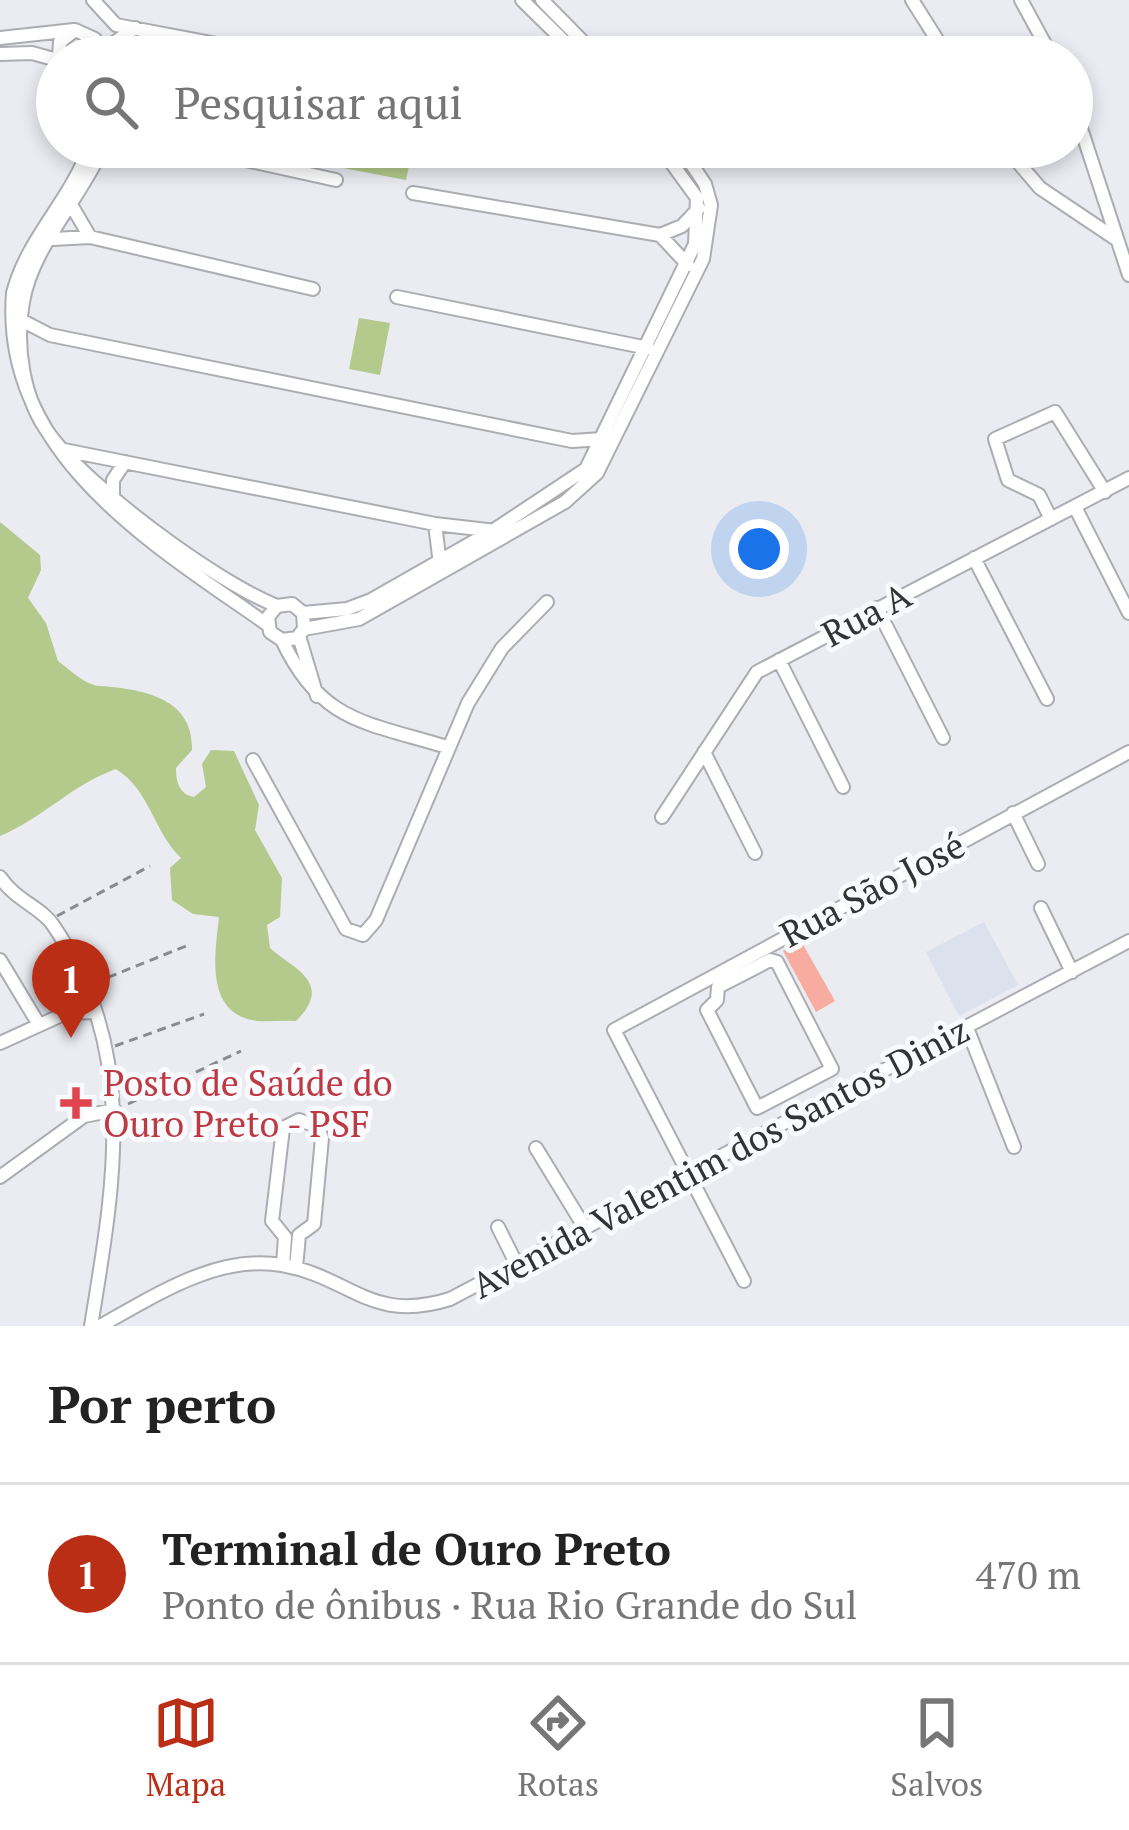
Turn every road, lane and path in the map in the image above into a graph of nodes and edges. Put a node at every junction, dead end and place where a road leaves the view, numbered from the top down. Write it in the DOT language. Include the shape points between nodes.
graph roads {
  1 [pos="522,0"];
  2 [pos="542,0"];
  3 [pos="912,0"];
  4 [pos="1021,0"];
  5 [pos="94,3"];
  6 [pos="116,25"];
  7 [pos="136,27"];
  8 [pos="81,30"];
  9 [pos="70,36"];
  10 [pos="90,36"];
  11 [pos="124,36"];
  12 [pos="181,36"];
  13 [pos="559,36"];
  14 [pos="577,36"];
  15 [pos="935,36"];
  16 [pos="1041,36"];
  17 [pos="0,38"];
  18 [pos="0,54"];
  19 [pos="36,54"];
  20 [pos="1093,166"];
  21 [pos="76,168"];
  22 [pos="93,168"];
  23 [pos="281,168"];
  24 [pos="678,168"];
  25 [pos="694,168"];
  26 [pos="1023,168"];
  27 [pos="335,180"];
  28 [pos="413,193"];
  29 [pos="700,207"];
  30 [pos="73,208"];
  31 [pos="660,235"];
  32 [pos="90,237"];
  33 [pos="53,239"];
  34 [pos="1116,239"];
  35 [pos="688,266"];
  36 [pos="1129,275"];
  37 [pos="313,290"];
  38 [pos="397,297"];
  39 [pos="21,320"];
  40 [pos="50,334"];
  41 [pos="22,347"];
  42 [pos="648,348"];
  43 [pos="602,439"];
  44 [pos="572,441"];
  45 [pos="64,450"];
  46 [pos="125,462"];
  47 [pos="586,470"];
  48 [pos="1129,478"];
  49 [pos="1105,492"];
  50 [pos="113,494"];
  51 [pos="1075,507"];
  52 [pos="1051,519"];
  53 [pos="435,524"];
  54 [pos="494,530"];
  55 [pos="508,536"];
  56 [pos="974,558"];
  57 [pos="440,568"];
  58 [pos="547,602"];
  59 [pos="278,606"];
  60 [pos="877,608"];
  61 [pos="303,613"];
  62 [pos="1129,613"];
  63 [pos="268,625"];
  64 [pos="302,632"];
  65 [pos="282,640"];
  66 [pos="779,660"];
  67 [pos="317,698"];
  68 [pos="1047,699"];
  69 [pos="943,737"];
  70 [pos="447,747"];
  71 [pos="704,752"];
  72 [pos="1129,752"];
  73 [pos="253,760"];
  74 [pos="843,787"];
  75 [pos="1012,813"];
  76 [pos="662,817"];
  77 [pos="755,854"];
  78 [pos="1038,864"];
  79 [pos="150,866"];
  80 [pos="0,877"];
  81 [pos="1041,908"];
  82 [pos="50,920"];
  83 [pos="1129,941"];
  84 [pos="186,946"];
  85 [pos="0,960"];
  86 [pos="1072,972"];
  87 [pos="87,986"];
  88 [pos="95,1012"];
  89 [pos="204,1014"];
  90 [pos="38,1023"];
  91 [pos="967,1028"];
  92 [pos="0,1043"];
  93 [pos="107,1048"];
  94 [pos="241,1051"];
  95 [pos="802,1102"];
  96 [pos="116,1110"];
  97 [pos="1014,1147"];
  98 [pos="536,1148"];
  99 [pos="690,1174"];
  100 [pos="0,1177"];
  101 [pos="498,1226"];
  102 [pos="585,1228"];
  103 [pos="516,1262"];
  104 [pos="289,1267"];
  105 [pos="744,1281"];
  106 [pos="124,1313"];
  107 [pos="95,1326"];
  108 [pos="132,1326"];
  1 -- 13 [label="street"];
  2 -- 14 [label="street"];
  3 -- 15 [label="street"];
  4 -- 16 [label="street"];
  5 -- 6 [label="street"];
  5 -- 8 [label="street"];
  6 -- 7 [label="street"];
  6 -- 8 [label="street"];
  7 -- 11 [label="street"];
  7 -- 12 [label="street"];
  8 -- 9 [label="street"];
  8 -- 10 [label="street"];
  8 -- 17 [label="street"];
  18 -- 19 [label="street"];
  20 -- 34 [label="street"];
  21 -- 63 [label="street" via="13,292 9,343 26,422 86,494"];
  22 -- 30 [label="street"];
  23 -- 27 [label="street"];
  24 -- 29 [label="street"];
  25 -- 55 [label="street" via="711,205 703,259 597,473"];
  26 -- 34 [label="street"];
  28 -- 31 [label="street"];
  29 -- 31 [label="street"];
  29 -- 35 [label="street"];
  30 -- 32 [label="street"];
  30 -- 33 [label="street"];
  31 -- 35 [label="street"];
  32 -- 33 [label="street"];
  32 -- 37 [label="street"];
  33 -- 39 [label="street" via="30,277"];
  34 -- 36 [label="street"];
  35 -- 42 [label="street"];
  38 -- 42 [label="street"];
  39 -- 40 [label="street"];
  39 -- 41 [label="street"];
  40 -- 41 [label="street"];
  40 -- 44 [label="street"];
  41 -- 45 [label="street" via="28,391"];
  42 -- 43 [label="street"];
  43 -- 44 [label="street"];
  43 -- 47 [label="street"];
  44 -- 47 [label="street"];
  45 -- 46 [label="street"];
  45 -- 50 [label="street"];
  46 -- 50 [label="street"];
  46 -- 53 [label="street"];
  47 -- 54 [label="street"];
  48 -- 49 [label="street, Rua A"];
  49 -- 51 [label="street, Rua A"];
  49 -- 52 [label="street" via="1055,412 995,439 1008,480 1039,495"];
  50 -- 59 [label="street" via="240,589"];
  51 -- 52 [label="street, Rua A"];
  51 -- 62 [label="street"];
  52 -- 56 [label="street, Rua A"];
  53 -- 54 [label="street"];
  53 -- 57 [label="street"];
  54 -- 55 [label="street"];
  54 -- 57 [label="street"];
  55 -- 57 [label="street"];
  56 -- 60 [label="street, Rua A"];
  56 -- 68 [label="street"];
  57 -- 61 [label="street" via="347,609"];
  57 -- 64 [label="street" via="359,619"];
  58 -- 70 [label="street" via="485,671"];
  59 -- 61 [label="street"];
  59 -- 63 [label="street"];
  60 -- 66 [label="street, Rua A"];
  60 -- 69 [label="street"];
  61 -- 64 [label="street"];
  63 -- 65 [label="street"];
  64 -- 65 [label="street"];
  64 -- 67 [label="street"];
  65 -- 67 [label="street"];
  66 -- 71 [label="street, Rua A" via="743,687"];
  66 -- 74 [label="street"];
  67 -- 70 [label="street"];
  70 -- 73 [label="street" via="374,924 357,936"];
  71 -- 76 [label="street, Rua A"];
  71 -- 77 [label="street"];
  72 -- 75 [label="street, Rua São José"];
  75 -- 78 [label="street"];
  75 -- 99 [label="street, Rua São José" via="616,1027 614,1038"];
  79 -- 82 [label="path"];
  80 -- 82 [label="street"];
  81 -- 86 [label="street"];
  82 -- 87 [label="street"];
  83 -- 86 [label="street, Avenida Valentim dos Santos Diniz"];
  84 -- 87 [label="path"];
  85 -- 90 [label="street"];
  86 -- 91 [label="street, Avenida Valentim dos Santos Diniz"];
  87 -- 88 [label="street"];
  88 -- 90 [label="street"];
  88 -- 93 [label="street"];
  89 -- 93 [label="path"];
  90 -- 92 [label="street"];
  91 -- 95 [label="street, Avenida Valentim dos Santos Diniz"];
  91 -- 97 [label="street"];
  93 -- 96 [label="street"];
  94 -- 96 [label="path"];
  95 -- 95 [label="street" via="757,1108 707,1013 718,987 770,960 832,1065"];
  95 -- 99 [label="street, Avenida Valentim dos Santos Diniz"];
  96 -- 100 [label="street" via="85,1116"];
  96 -- 107 [label="street"];
  98 -- 102 [label="street"];
  99 -- 102 [label="street, Avenida Valentim dos Santos Diniz"];
  99 -- 105 [label="street"];
  101 -- 103 [label="street"];
  102 -- 103 [label="street, Avenida Valentim dos Santos Diniz"];
  103 -- 104 [label="street, Avenida Valentim dos Santos Diniz" via="450,1299 410,1309 374,1304"];
  104 -- 104 [label="street" via="299,1235 314,1224 322,1138 309,1122 283,1129 272,1221 285,1237"];
  104 -- 106 [label="street, Avenida Valentim dos Santos Diniz" via="207,1272"];
  106 -- 107 [label="street, Avenida Valentim dos Santos Diniz"];
  106 -- 108 [label="street"];
}
